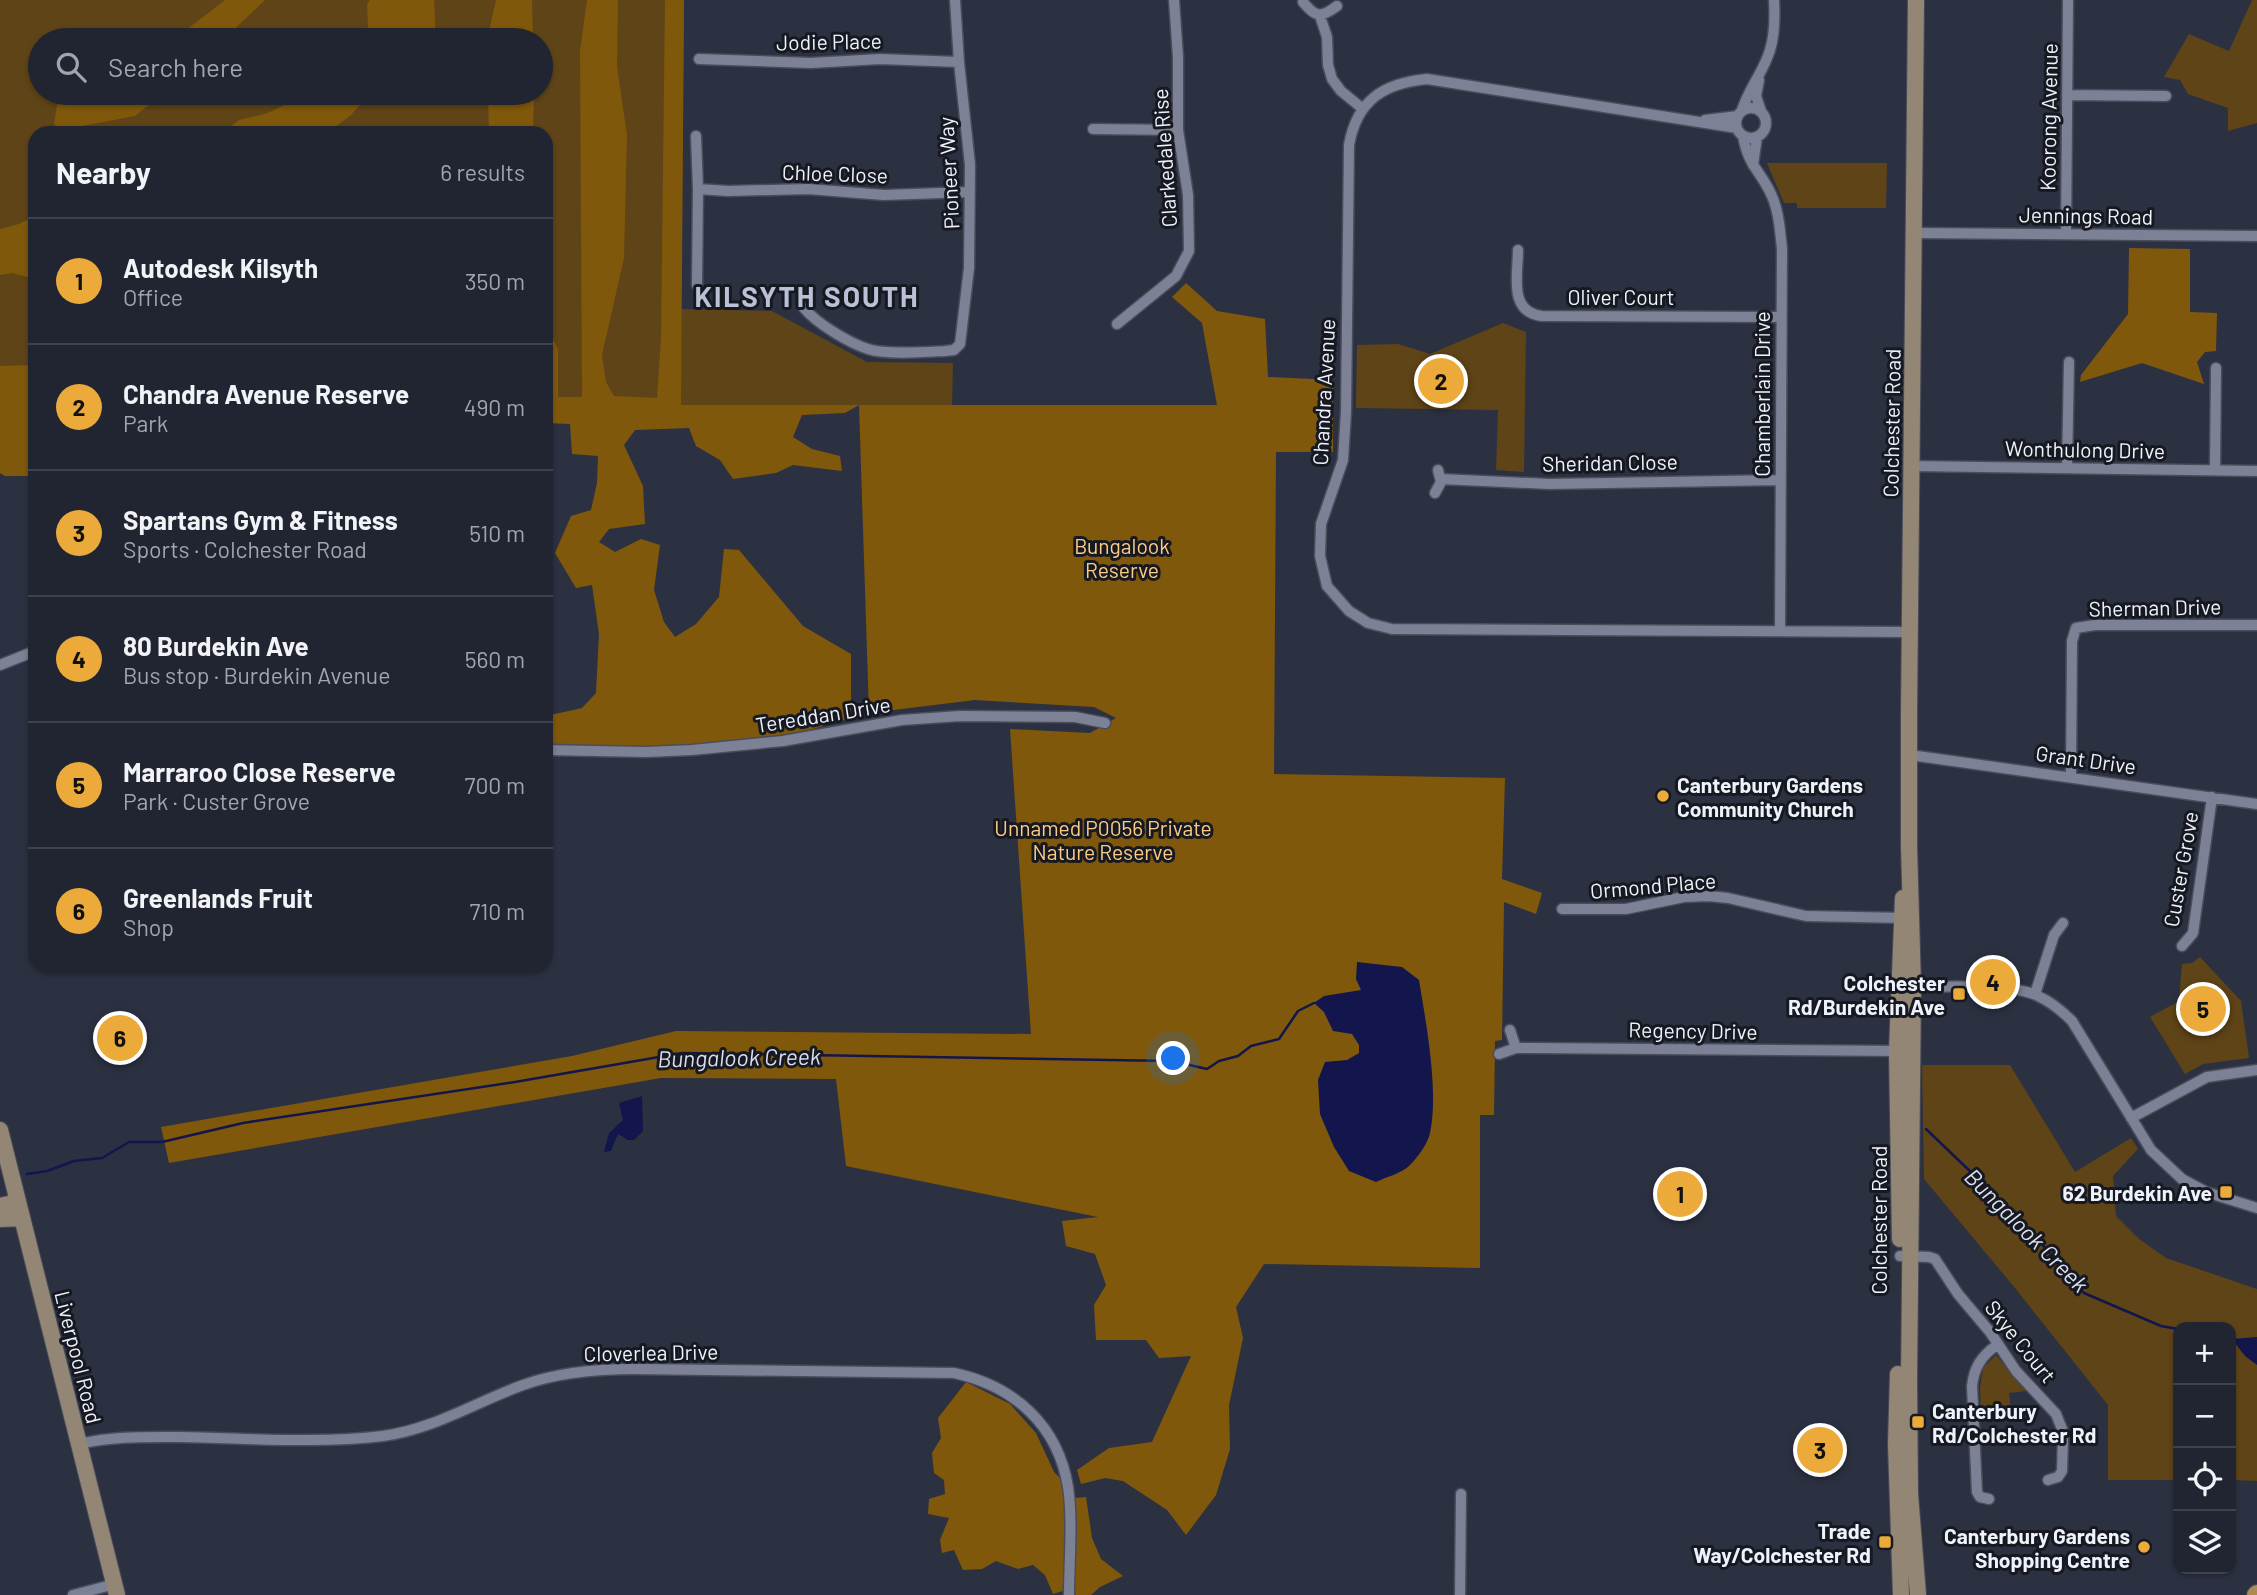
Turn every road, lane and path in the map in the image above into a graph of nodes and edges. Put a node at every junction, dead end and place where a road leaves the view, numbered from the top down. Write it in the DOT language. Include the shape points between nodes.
graph roads {
  1 [pos="956,0"];
  2 [pos="1174,0"];
  3 [pos="1774,0"];
  4 [pos="1916,0"];
  5 [pos="2068,0"];
  6 [pos="1303,2"];
  7 [pos="1337,6"];
  8 [pos="1320,16"];
  9 [pos="699,59"];
  10 [pos="959,62"];
  11 [pos="1760,74"];
  12 [pos="2067,94"];
  13 [pos="2166,96"];
  14 [pos="1363,109"];
  15 [pos="1760,111"];
  16 [pos="1740,122"];
  17 [pos="1093,129"];
  18 [pos="1178,130"];
  19 [pos="696,136"];
  20 [pos="1757,137"];
  21 [pos="1753,165"];
  22 [pos="698,189"];
  23 [pos="970,192"];
  24 [pos="1915,233"];
  25 [pos="2066,234"];
  26 [pos="2257,236"];
  27 [pos="1518,250"];
  28 [pos="697,285"];
  29 [pos="804,308"];
  30 [pos="1781,317"];
  31 [pos="1117,324"];
  32 [pos="2069,362"];
  33 [pos="2216,368"];
  34 [pos="1912,466"];
  35 [pos="2067,468"];
  36 [pos="2215,470"];
  37 [pos="2257,471"];
  38 [pos="1780,480"];
  39 [pos="1435,493"];
  40 [pos="2257,625"];
  41 [pos="1780,630"];
  42 [pos="1910,632"];
  43 [pos="28,654"];
  44 [pos="0,664"];
  45 [pos="1105,723"];
  46 [pos="553,750"];
  47 [pos="1910,755"];
  48 [pos="2071,776"];
  49 [pos="2212,797"];
  50 [pos="2257,804"];
  51 [pos="1562,909"];
  52 [pos="1907,918"];
  53 [pos="2063,923"];
  54 [pos="2182,946"];
  55 [pos="1906,987"];
  56 [pos="2035,994"];
  57 [pos="1510,1030"];
  58 [pos="1517,1048"];
  59 [pos="1904,1051"];
  60 [pos="1499,1054"];
  61 [pos="2257,1070"];
  62 [pos="2131,1118"];
  63 [pos="0,1130"];
  64 [pos="0,1206"];
  65 [pos="2257,1208"];
  66 [pos="20,1210"];
  67 [pos="0,1219"];
  68 [pos="1905,1256"];
  69 [pos="1997,1345"];
  70 [pos="79,1444"];
  71 [pos="2049,1480"];
  72 [pos="1461,1494"];
  73 [pos="1984,1496"];
  74 [pos="116,1590"];
  75 [pos="73,1595"];
  76 [pos="1069,1595"];
  77 [pos="1460,1595"];
  78 [pos="1901,1595"];
  79 [pos="1918,1595"];
  1 -- 10 [label="street, Pioneer Way"];
  2 -- 18 [label="street, Clarkedale Rise"];
  3 -- 11 [label="street" via="1770,51"];
  4 -- 24 [label="main road, Colchester Road"];
  5 -- 12 [label="street, Koorong Avenue"];
  6 -- 8 [label="street"];
  7 -- 8 [label="street"];
  8 -- 14 [label="street" via="1332,79"];
  9 -- 10 [label="street, Jodie Place"];
  10 -- 23 [label="street, Pioneer Way"];
  11 -- 15 [label="street" via="1756,96"];
  11 -- 16 [label="street" via="1748,93"];
  12 -- 13 [label="street"];
  12 -- 25 [label="street, Koorong Avenue"];
  14 -- 16 [label="street, Chandra Avenue" via="1395,84 1427,79 1692,121"];
  14 -- 41 [label="street, Chandra Avenue" via="1351,131 1348,158 1343,460 1319,540 1327,586 1349,611 1368,623 1392,629"];
  15 -- 16 [label="street" via="1752,108"];
  15 -- 20 [label="street" via="1766,125"];
  16 -- 20 [label="street"];
  16 -- 21 [label="street, Chamberlain Drive" via="1745,152"];
  17 -- 18 [label="street"];
  18 -- 31 [label="street, Clarkedale Rise" via="1188,195 1189,251 1177,276"];
  19 -- 22 [label="street"];
  20 -- 21 [label="street"];
  21 -- 30 [label="street, Chamberlain Drive" via="1771,194 1778,217"];
  22 -- 23 [label="street, Chloe Close" via="808,189 884,195"];
  22 -- 28 [label="street"];
  23 -- 29 [label="street, Pioneer Way" via="970,268 960,344 954,350 867,349 824,326"];
  24 -- 25 [label="street, Jennings Road"];
  24 -- 34 [label="main road, Colchester Road"];
  25 -- 26 [label="street, Jennings Road"];
  27 -- 30 [label="street, Oliver Court" via="1518,300 1530,314"];
  30 -- 38 [label="street, Chamberlain Drive"];
  32 -- 35 [label="street"];
  33 -- 36 [label="street"];
  34 -- 35 [label="street, Wonthulong Drive"];
  34 -- 42 [label="main road, Colchester Road"];
  35 -- 36 [label="street, Wonthulong Drive"];
  36 -- 37 [label="street, Wonthulong Drive"];
  38 -- 39 [label="street, Sheridan Close" via="1549,484 1440,475"];
  38 -- 41 [label="street, Chamberlain Drive"];
  40 -- 48 [label="street, Sherman Drive" via="2076,628 2072,641"];
  41 -- 42 [label="street, Chandra Avenue"];
  42 -- 47 [label="main road, Colchester Road"];
  43 -- 44 [label="street"];
  45 -- 46 [label="street, Tereddan Drive" via="1075,717 960,716 692,750"];
  47 -- 48 [label="street, Grant Drive"];
  47 -- 52 [label="main road, Colchester Road"];
  48 -- 49 [label="street, Grant Drive"];
  49 -- 50 [label="street, Grant Drive"];
  49 -- 54 [label="street, Custer Grove" via="2193,933"];
  51 -- 52 [label="street, Ormond Place" via="1626,909 1708,896 1806,916"];
  52 -- 55 [label="main road, Colchester Road"];
  53 -- 56 [label="street" via="2054,935"];
  55 -- 56 [label="street" via="2007,988"];
  55 -- 59 [label="main road, Colchester Road"];
  56 -- 62 [label="street" via="2072,1021"];
  57 -- 58 [label="street"];
  58 -- 59 [label="street, Regency Drive"];
  58 -- 60 [label="street, Regency Drive"];
  59 -- 68 [label="main road, Colchester Road"];
  61 -- 62 [label="street" via="2207,1077"];
  62 -- 65 [label="street" via="2151,1150 2182,1179"];
  63 -- 66 [label="main road, Liverpool Road"];
  64 -- 66 [label="main road"];
  66 -- 67 [label="main road"];
  66 -- 70 [label="main road, Liverpool Road"];
  68 -- 69 [label="street, Skye Court" via="1935,1259"];
  68 -- 78 [label="main road, Colchester Road" via="1896,1444"];
  68 -- 79 [label="main road, Colchester Road" via="1910,1494"];
  69 -- 71 [label="street, Skye Court" via="2060,1421 2062,1471"];
  69 -- 73 [label="street" via="1979,1362 1973,1376"];
  70 -- 74 [label="main road, Liverpool Road"];
  70 -- 76 [label="street, Cloverlea Drive" via="133,1437 385,1436 433,1424 523,1385 589,1370 954,1373 987,1382 1019,1401 1052,1440 1068,1489"];
  72 -- 77 [label="street"];
  74 -- 75 [label="street"];
}
